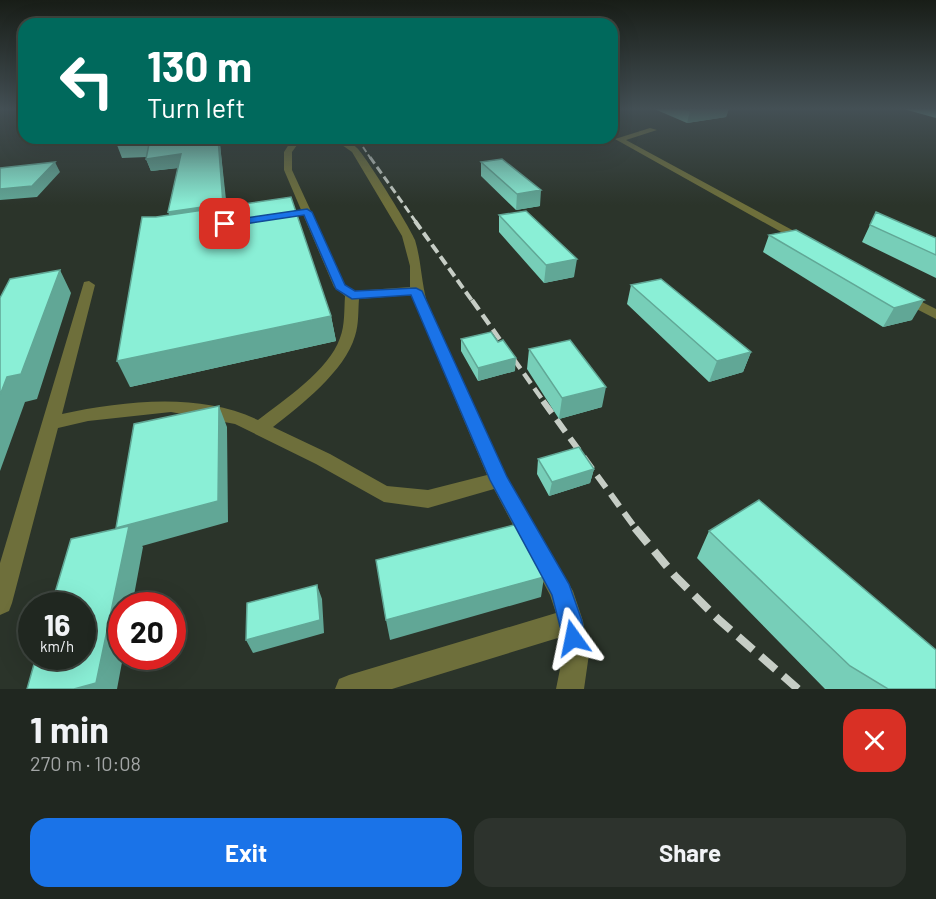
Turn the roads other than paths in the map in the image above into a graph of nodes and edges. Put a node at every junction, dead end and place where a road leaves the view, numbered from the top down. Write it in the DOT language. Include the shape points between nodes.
graph roads {
  1 [pos="621,140"];
  2 [pos="291,144"];
  3 [pos="346,144"];
  4 [pos="813,246"];
  5 [pos="89,285"];
  6 [pos="416,291"];
  7 [pos="895,292"];
  8 [pos="352,295"];
  9 [pos="936,315"];
  10 [pos="50,423"];
  11 [pos="260,428"];
  12 [pos="499,480"];
  13 [pos="0,603"];
  14 [pos="571,621"];
  15 [pos="349,689"];
  16 [pos="570,689"];
  1 -- 4 [label="lane"];
  2 -- 8 [label="lane" via="288,170 301,212 340,287"];
  3 -- 6 [label="lane" via="355,150 408,236 416,266"];
  5 -- 10 [label="lane"];
  6 -- 8 [label="lane"];
  6 -- 12 [label="lane"];
  7 -- 9 [label="lane"];
  8 -- 11 [label="lane" via="347,340 324,372"];
  10 -- 11 [label="lane" via="171,406 239,418"];
  10 -- 13 [label="lane"];
  11 -- 12 [label="lane" via="384,494 428,499"];
  12 -- 14 [label="lane" via="561,591"];
  14 -- 15 [label="lane"];
  14 -- 16 [label="lane" via="576,654"];
}
